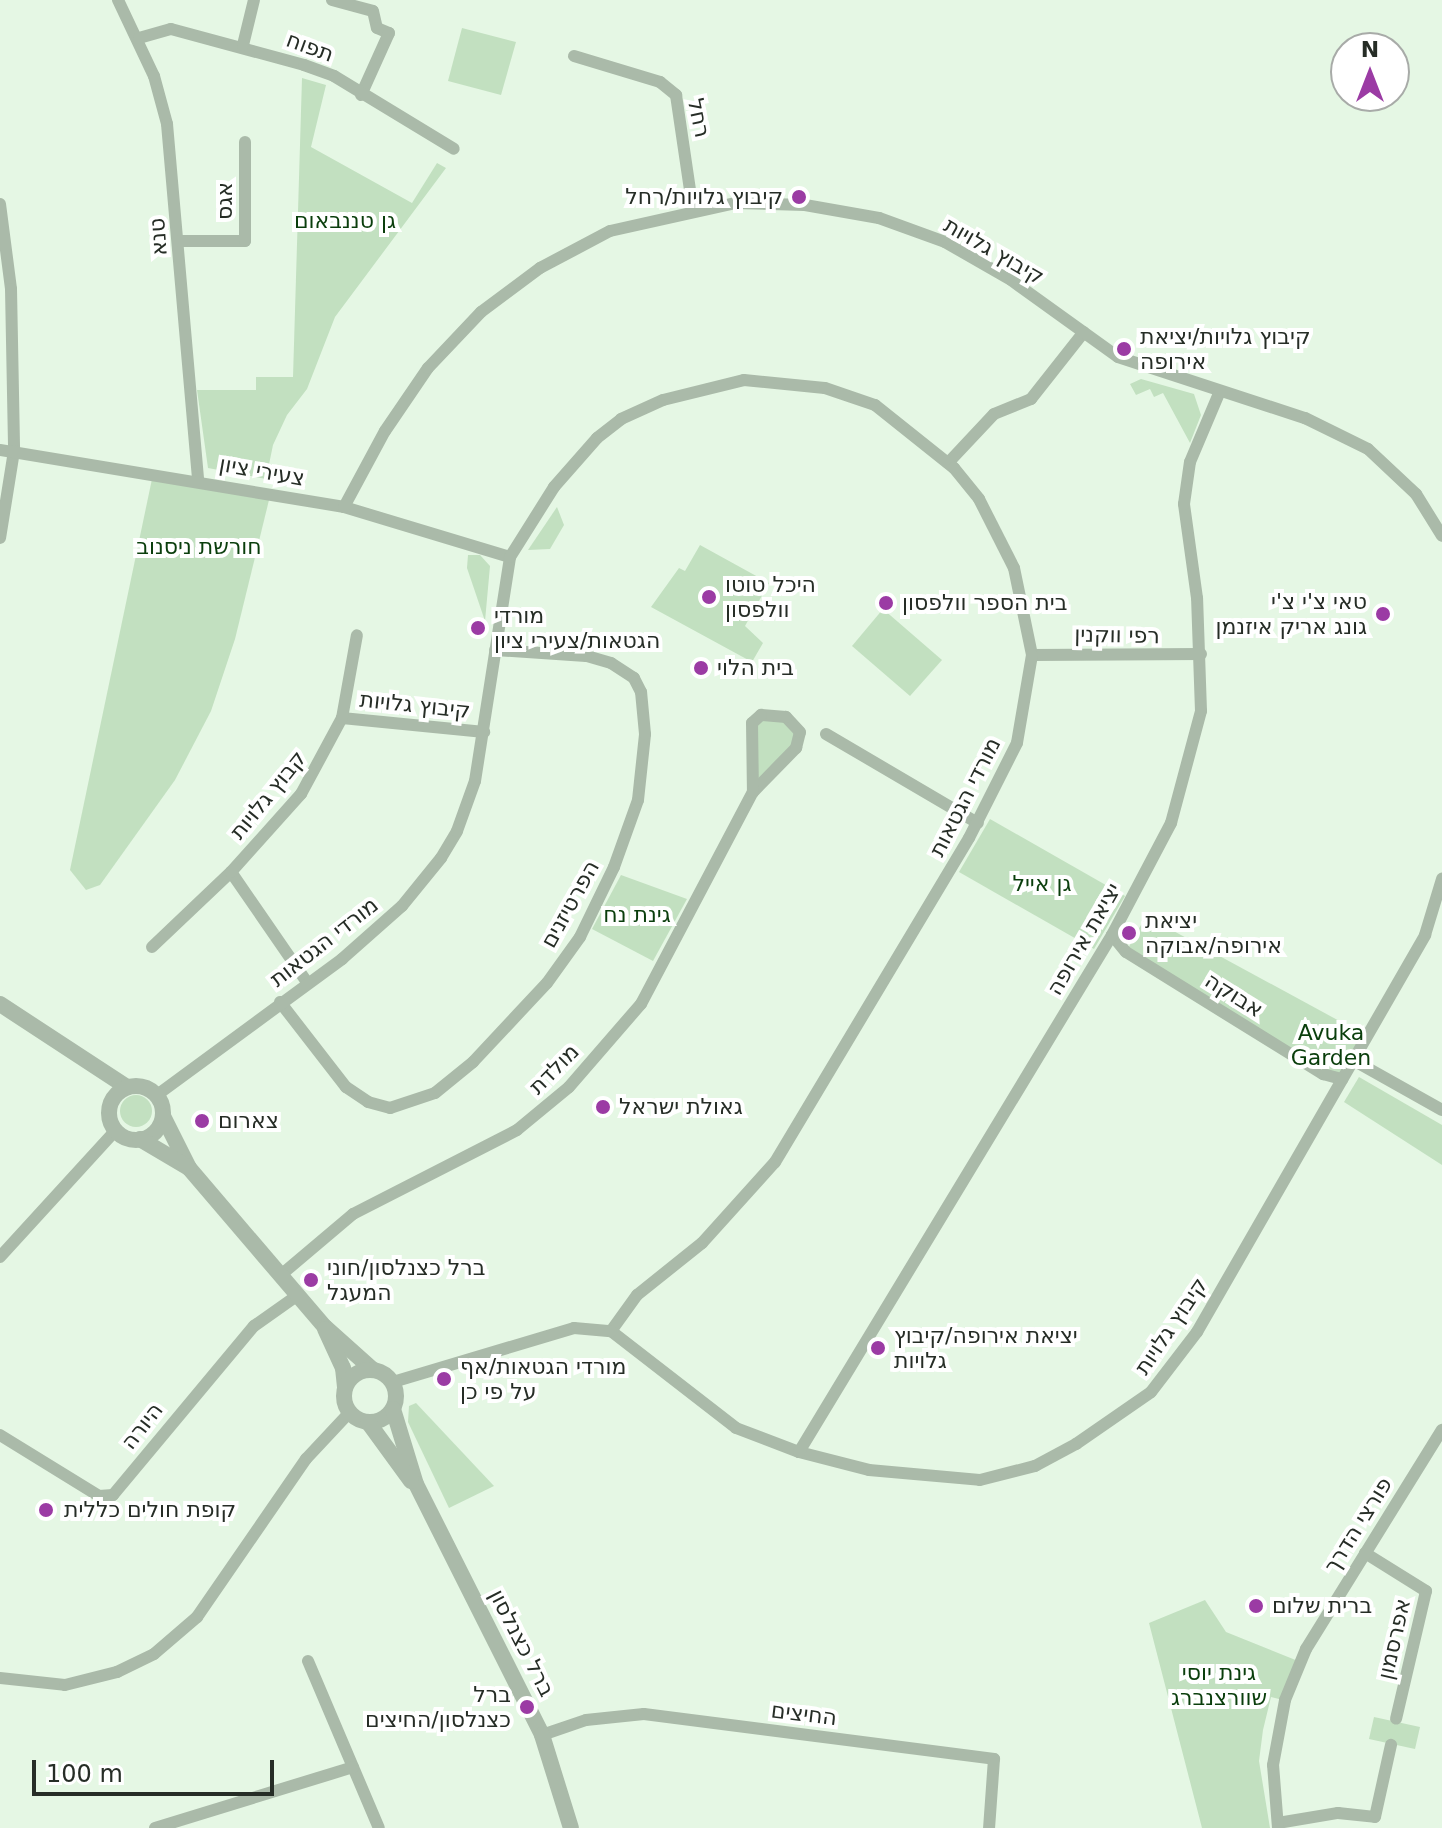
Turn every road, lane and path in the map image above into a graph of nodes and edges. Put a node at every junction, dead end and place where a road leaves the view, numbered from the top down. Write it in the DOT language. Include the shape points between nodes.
graph roads {
  1 [pos="118,0"];
  2 [pos="254,0"];
  3 [pos="332,0"];
  4 [pos="139,38"];
  5 [pos="243,45"];
  6 [pos="574,56"];
  7 [pos="361,95"];
  8 [pos="245,142"];
  9 [pos="454,149"];
  10 [pos="1,210"];
  11 [pos="693,210"];
  12 [pos="178,241"];
  13 [pos="1084,332"];
  14 [pos="1220,391"];
  15 [pos="0,450"];
  16 [pos="14,451"];
  17 [pos="948,463"];
  18 [pos="198,480"];
  19 [pos="344,507"];
  20 [pos="1442,536"];
  21 [pos="0,538"];
  22 [pos="510,557"];
  23 [pos="357,635"];
  24 [pos="495,650"];
  25 [pos="1201,654"];
  26 [pos="1032,655"];
  27 [pos="342,718"];
  28 [pos="484,732"];
  29 [pos="826,734"];
  30 [pos="753,792"];
  31 [pos="978,823"];
  32 [pos="231,872"];
  33 [pos="1442,879"];
  34 [pos="1112,935"];
  35 [pos="152,947"];
  36 [pos="307,982"];
  37 [pos="280,1002"];
  38 [pos="0,1004"];
  39 [pos="7,1018"];
  40 [pos="72,1054"];
  41 [pos="1353,1060"];
  42 [pos="1342,1079"];
  43 [pos="127,1087"];
  44 [pos="157,1095"];
  45 [pos="110,1105"];
  46 [pos="1442,1110"];
  47 [pos="163,1116"];
  48 [pos="116,1130"];
  49 [pos="140,1139"];
  50 [pos="189,1168"];
  51 [pos="0,1257"];
  52 [pos="282,1274"];
  53 [pos="298,1295"];
  54 [pos="325,1327"];
  55 [pos="611,1331"];
  56 [pos="372,1369"];
  57 [pos="393,1382"];
  58 [pos="345,1387"];
  59 [pos="393,1409"];
  60 [pos="350,1412"];
  61 [pos="368,1422"];
  62 [pos="1442,1430"];
  63 [pos="0,1435"];
  64 [pos="799,1452"];
  65 [pos="416,1484"];
  66 [pos="1365,1553"];
  67 [pos="308,1661"];
  68 [pos="0,1678"];
  69 [pos="1396,1719"];
  70 [pos="542,1735"];
  71 [pos="1391,1745"];
  72 [pos="353,1767"];
  73 [pos="1278,1826"];
  74 [pos="155,1828"];
  75 [pos="379,1828"];
  76 [pos="571,1828"];
  77 [pos="989,1828"];
  1 -- 4 [label="street, טנא"];
  2 -- 5 [label="street"];
  3 -- 7 [label="street" via="374,18 389,33"];
  4 -- 5 [label="street, תפוח" via="171,29"];
  4 -- 12 [label="street, טנא" via="167,124"];
  5 -- 7 [label="street, תפוח" via="334,76"];
  6 -- 11 [label="street, רחל" via="660,82 676,95"];
  7 -- 9 [label="street, תפוח"];
  8 -- 12 [label="street, אגס" via="245,241"];
  10 -- 16 [label="street" via="11,289"];
  11 -- 13 [label="street, קיבוץ גלויות" via="735,203 805,205 879,218 945,242"];
  11 -- 19 [label="street, קיבוץ גלויות" via="610,231 540,268 481,312 428,368 385,431"];
  12 -- 18 [label="street, טנא"];
  13 -- 14 [label="street, קיבוץ גלויות" via="1118,357"];
  13 -- 17 [label="street" via="1031,399 994,414"];
  14 -- 20 [label="street, קיבוץ גלויות" via="1305,418 1368,449 1416,494"];
  14 -- 25 [label="street, יציאת אירופה" via="1190,462 1184,504"];
  15 -- 16 [label="street, צעירי ציון"];
  16 -- 18 [label="street, צעירי ציון"];
  16 -- 21 [label="street"];
  17 -- 22 [label="street, מורדי הגטאות" via="875,405 825,388 744,380 698,388 630,415 597,438 554,487"];
  17 -- 26 [label="street, מורדי הגטאות" via="979,499 1014,568"];
  18 -- 19 [label="street, צעירי ציון"];
  19 -- 22 [label="street, צעירי ציון"];
  22 -- 24 [label="street, מורדי הגטאות"];
  23 -- 27 [label="street, קבוץ גלויות"];
  24 -- 28 [label="street, מורדי הגטאות"];
  24 -- 37 [label="street, הפרטיזנים" via="586,656 611,663 634,678 641,692 645,734 638,800 614,867 580,937 547,983 473,1062 435,1093 402,1105 368,1102 346,1087"];
  25 -- 26 [label="street, רפי ווקנין"];
  25 -- 34 [label="street, יציאת אירופה" via="1201,711 1171,823"];
  26 -- 31 [label="street, מורדי הגטאות" via="1017,743"];
  27 -- 28 [label="street, קיבוץ גלויות"];
  27 -- 32 [label="street, קבוץ גלויות" via="301,794"];
  28 -- 36 [label="street, מורדי הגטאות" via="471,793 441,858 402,906"];
  29 -- 31 [label="street"];
  30 -- 30 [label="street, מולדת" via="796,748 800,732 786,717 761,715 752,723"];
  30 -- 52 [label="street, מולדת" via="641,1004 569,1087 494,1144 353,1214"];
  31 -- 55 [label="street, מורדי הגטאות" via="775,1162 702,1243 637,1295"];
  32 -- 35 [label="street, קבוץ גלויות"];
  32 -- 36 [label="street"];
  33 -- 41 [label="street, קיבוץ גלויות" via="1425,935"];
  34 -- 42 [label="street, אבוקה" via="1138,960 1323,1074"];
  34 -- 64 [label="street, יציאת אירופה"];
  36 -- 37 [label="street, מורדי הגטאות"];
  37 -- 44 [label="street, מורדי הגטאות"];
  38 -- 39 [label="street"];
  39 -- 40 [label="street"];
  40 -- 43 [label="street"];
  40 -- 45 [label="street" via="104,1089"];
  41 -- 42 [label="street, קיבוץ גלויות"];
  41 -- 46 [label="street"];
  42 -- 64 [label="street, קיבוץ גלויות" via="1197,1332 1151,1392 1111,1422 1035,1466 980,1480 906,1476"];
  43 -- 44 [label="street" via="143,1086"];
  43 -- 45 [label="street"];
  44 -- 47 [label="street"];
  45 -- 48 [label="street"];
  47 -- 49 [label="street" via="153,1134"];
  47 -- 50 [label="street"];
  48 -- 49 [label="street"];
  48 -- 51 [label="street"];
  49 -- 50 [label="street"];
  50 -- 52 [label="street"];
  52 -- 53 [label="street"];
  53 -- 54 [label="street"];
  53 -- 63 [label="street, היורה" via="254,1326 113,1495 99,1496"];
  54 -- 56 [label="street"];
  54 -- 58 [label="street" via="343,1368"];
  55 -- 57 [label="street" via="574,1328"];
  55 -- 64 [label="street, קיבוץ גלויות" via="736,1428"];
  56 -- 57 [label="street"];
  56 -- 58 [label="street" via="356,1373"];
  57 -- 59 [label="street, ברל כצנלסון"];
  58 -- 60 [label="street"];
  59 -- 61 [label="street" via="383,1419"];
  59 -- 65 [label="street, ברל כצנלסון"];
  60 -- 61 [label="street, ברל כצנלסון"];
  60 -- 68 [label="street" via="306,1459 197,1617 154,1654 117,1672 65,1685"];
  61 -- 65 [label="street, ברל כצנלסון"];
  62 -- 66 [label="street, פורצי הדרך"];
  65 -- 70 [label="street, ברל כצנלסון"];
  66 -- 69 [label="street, אפרסמון" via="1426,1591"];
  66 -- 73 [label="street, פורצי הדרך" via="1310,1640 1285,1700 1273,1765"];
  67 -- 72 [label="street"];
  70 -- 76 [label="street, ברל כצנלסון"];
  70 -- 77 [label="street, החיצים" via="586,1720 644,1714 994,1759"];
  71 -- 73 [label="street" via="1375,1817 1338,1813"];
  72 -- 74 [label="street"];
  72 -- 75 [label="street"];
}
